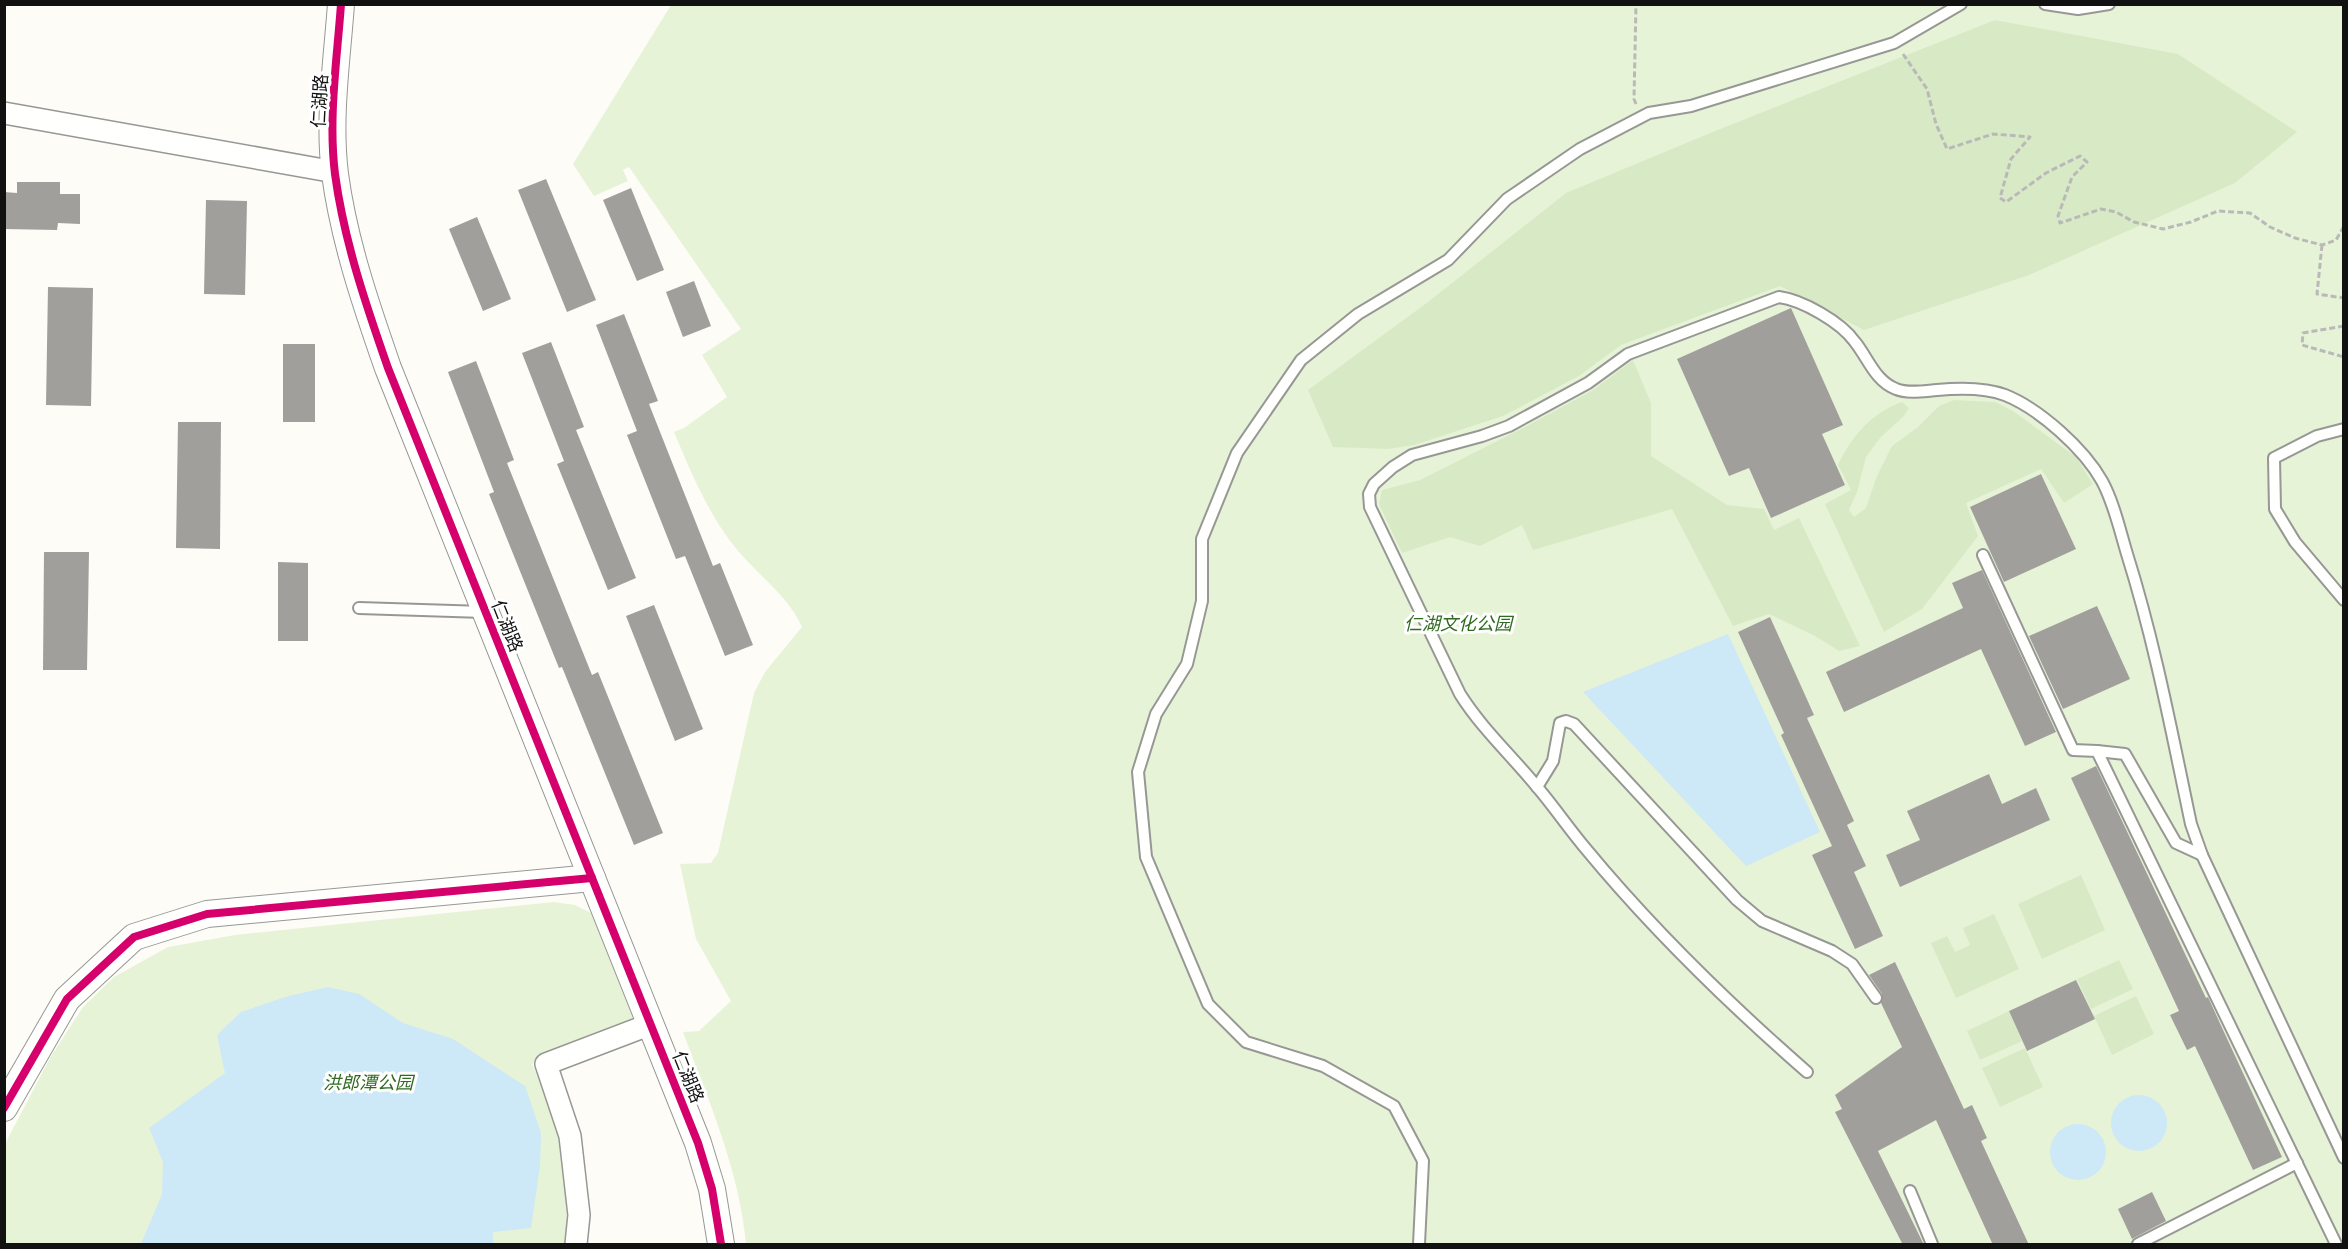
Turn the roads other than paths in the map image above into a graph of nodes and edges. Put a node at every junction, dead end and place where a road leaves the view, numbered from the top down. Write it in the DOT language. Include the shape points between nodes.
graph roads {
  1 [pos="341,4"];
  2 [pos="1961,4"];
  3 [pos="2045,4"];
  4 [pos="2109,4"];
  5 [pos="4,113"];
  6 [pos="335,172"];
  7 [pos="2343,429"];
  8 [pos="1983,555"];
  9 [pos="2343,600"];
  10 [pos="359,608"];
  11 [pos="486,612"];
  12 [pos="2097,752"];
  13 [pos="1538,787"];
  14 [pos="2202,855"];
  15 [pos="592,878"];
  16 [pos="1876,998"];
  17 [pos="651,1024"];
  18 [pos="1807,1072"];
  19 [pos="4,1108"];
  20 [pos="2343,1158"];
  21 [pos="2297,1163"];
  22 [pos="1910,1191"];
  23 [pos="576,1245"];
  24 [pos="721,1245"];
  25 [pos="1419,1245"];
  26 [pos="1932,1245"];
  27 [pos="2139,1245"];
  28 [pos="2336,1245"];
  1 -- 6 [label="street, 仁湖路" via="333,122"];
  2 -- 25 [label="lane" via="1894,43 1691,106 1649,113 1580,148 1507,199 1448,260 1358,314 1301,360 1237,453 1202,539 1202,601 1187,664 1156,714 1138,772 1146,857 1208,1004 1246,1042 1323,1066 1394,1106 1423,1161"];
  3 -- 4 [label="lane" via="2078,9"];
  5 -- 6 [label="street"];
  6 -- 11 [label="street, 仁湖路" via="346,233 388,368"];
  7 -- 9 [label="lane" via="2317,436 2274,458 2276,509 2295,542"];
  8 -- 12 [label="lane" via="2073,750"];
  10 -- 11 [label="lane"];
  11 -- 15 [label="street, 仁湖路"];
  12 -- 14 [label="lane" via="2125,754 2176,843"];
  12 -- 21 [label="lane"];
  13 -- 14 [label="lane" via="1474,717 1460,694 1370,507 1374,484 1412,455 1509,426 1588,384 1647,345 1779,297 1792,299 1844,328 1880,378 1897,389 1983,390 2003,394 2058,430 2090,462 2104,483 2145,611 2191,824"];
  13 -- 16 [label="lane" via="1553,761 1560,723 1574,724 1737,900 1762,921 1832,951 1852,964"];
  13 -- 18 [label="lane" via="1586,849 1666,939 1739,1013"];
  14 -- 20 [label="lane"];
  15 -- 17 [label="street, 仁湖路"];
  15 -- 19 [label="street" via="207,914 134,937 67,999"];
  17 -- 23 [label="street" via="546,1064 570,1137 579,1215"];
  17 -- 24 [label="street, 仁湖路" via="706,1166"];
  21 -- 27 [label="lane"];
  21 -- 28 [label="lane"];
  22 -- 26 [label="lane"];
}
